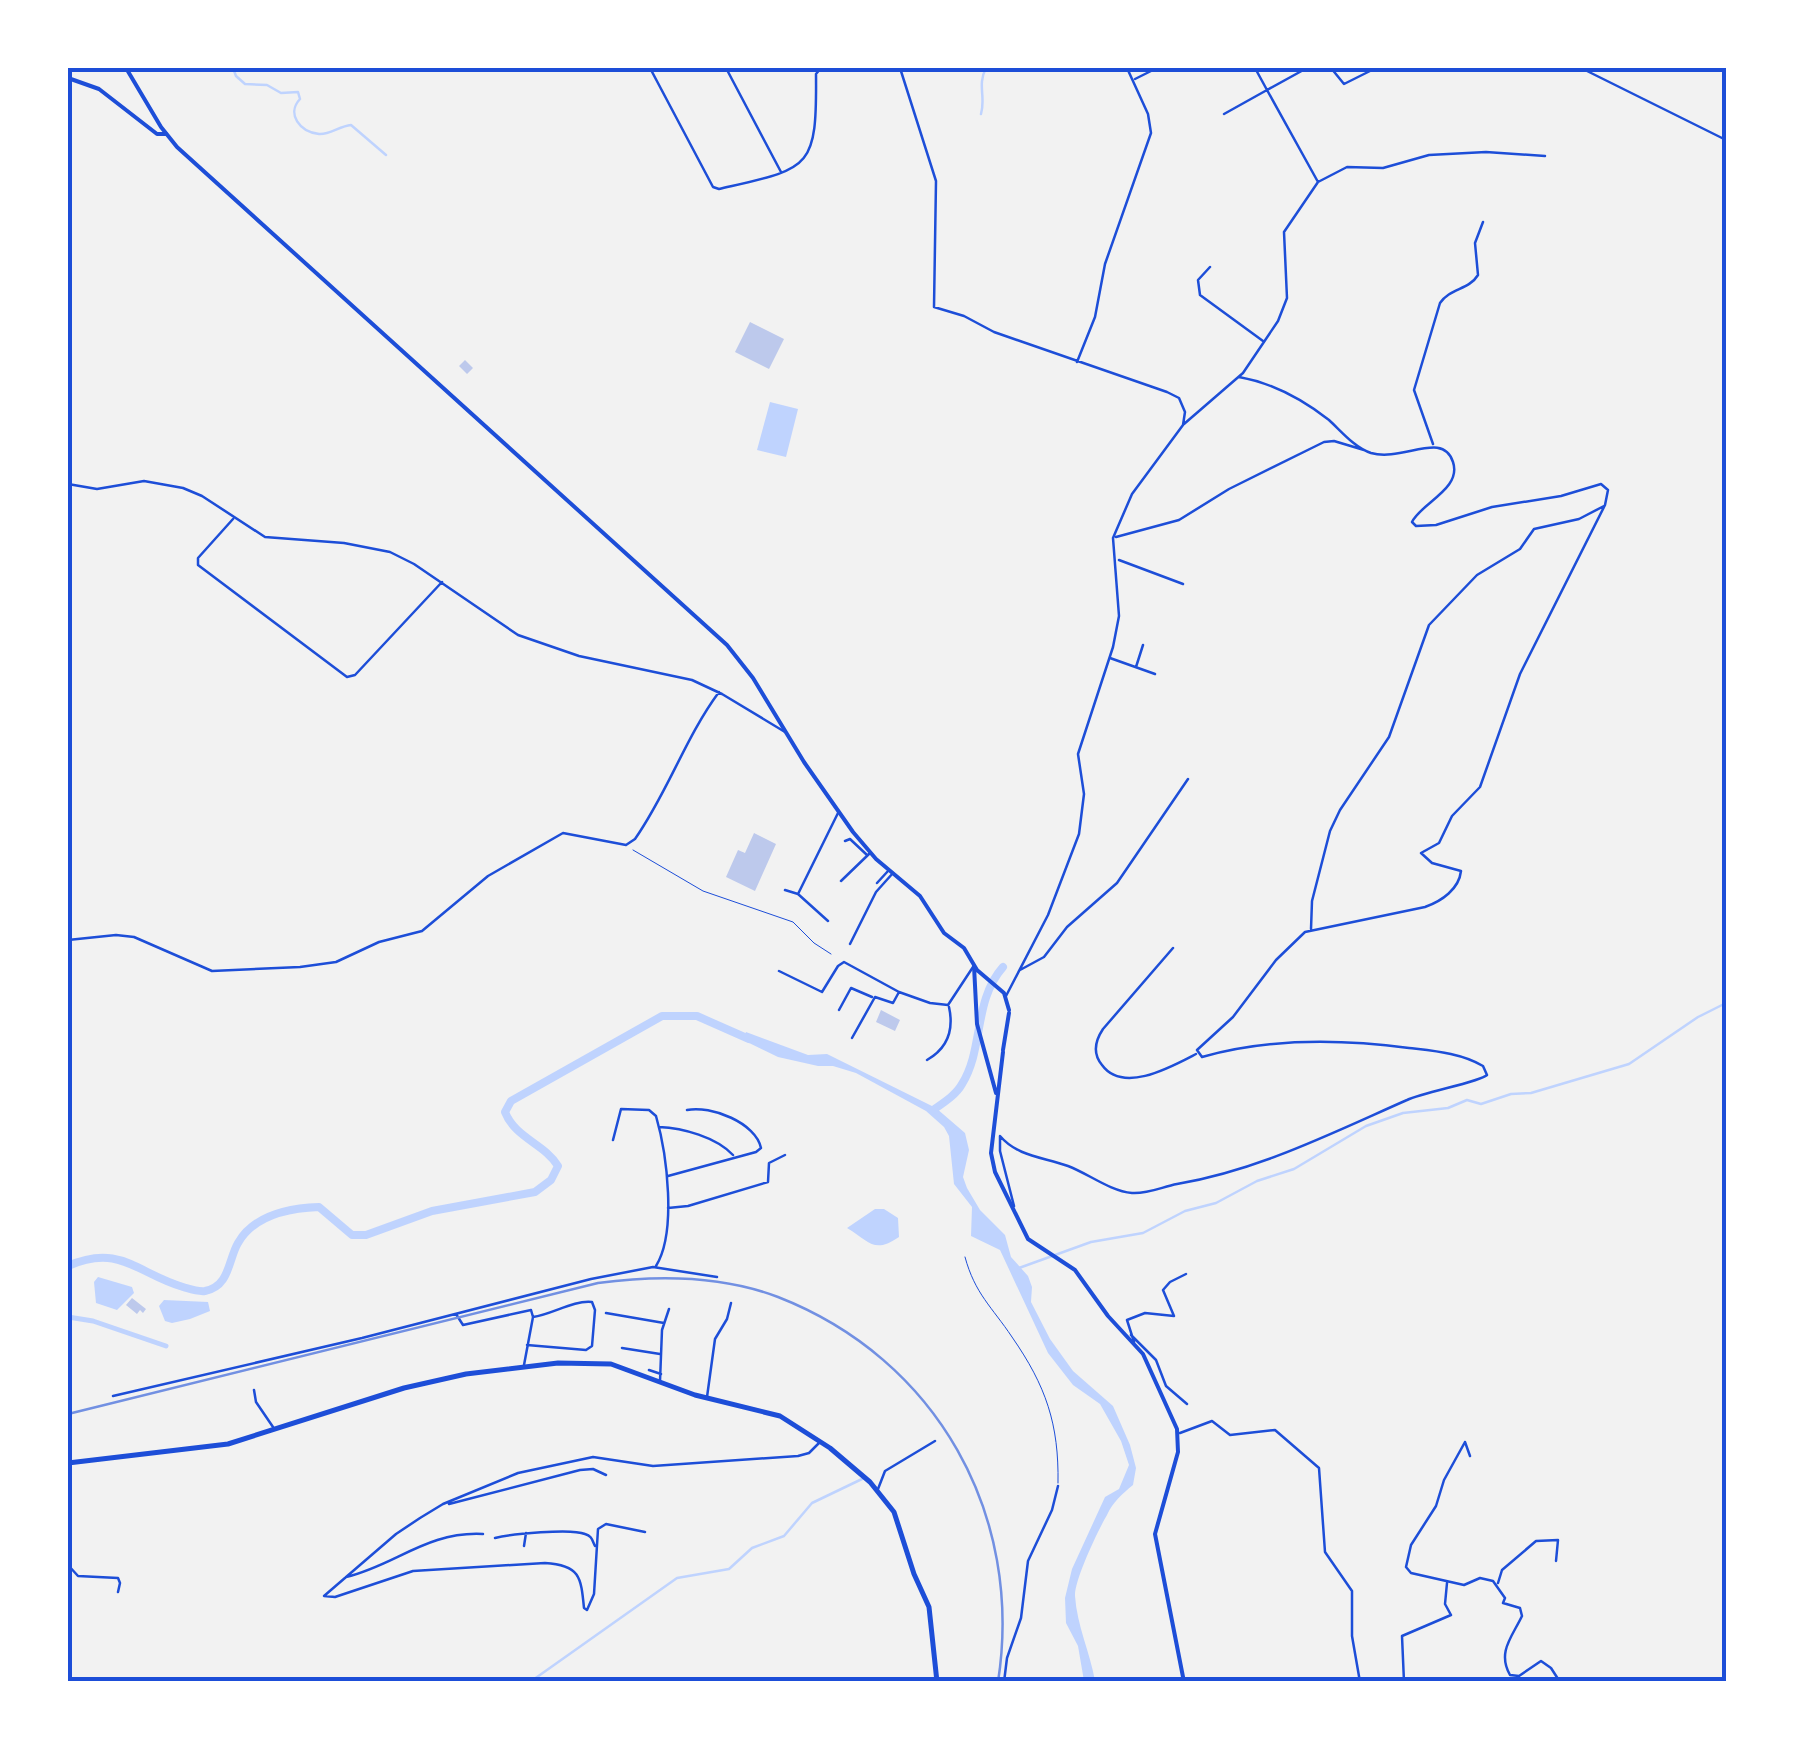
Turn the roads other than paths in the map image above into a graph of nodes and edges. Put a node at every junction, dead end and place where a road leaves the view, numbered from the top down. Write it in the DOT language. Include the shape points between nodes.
graph roads {
  1 [pos="126,68"];
  2 [pos="650,68"];
  3 [pos="726,68"];
  4 [pos="821,68"];
  5 [pos="900,68"];
  6 [pos="1127,68"];
  7 [pos="1156,68"];
  8 [pos="1255,68"];
  9 [pos="1307,68"];
  10 [pos="1331,68"];
  11 [pos="1376,68"];
  12 [pos="1581,68"];
  13 [pos="68,78"];
  14 [pos="1134,80"];
  15 [pos="1267,90"];
  16 [pos="1224,114"];
  17 [pos="166,134"];
  18 [pos="1722,138"];
  19 [pos="1546,156"];
  20 [pos="782,174"];
  21 [pos="1318,182"];
  22 [pos="1483,222"];
  23 [pos="1210,266"];
  24 [pos="1264,342"];
  25 [pos="1076,362"];
  26 [pos="1239,377"];
  27 [pos="1183,425"];
  28 [pos="1434,445"];
  29 [pos="1365,450"];
  30 [pos="68,484"];
  31 [pos="1605,505"];
  32 [pos="234,518"];
  33 [pos="1113,538"];
  34 [pos="1116,559"];
  35 [pos="442,582"];
  36 [pos="1183,584"];
  37 [pos="1143,645"];
  38 [pos="1110,658"];
  39 [pos="1136,667"];
  40 [pos="1155,674"];
  41 [pos="718,692"];
  42 [pos="787,733"];
  43 [pos="1188,778"];
  44 [pos="838,812"];
  45 [pos="845,841"];
  46 [pos="869,854"];
  47 [pos="891,872"];
  48 [pos="841,881"];
  49 [pos="877,883"];
  50 [pos="785,890"];
  51 [pos="798,894"];
  52 [pos="828,922"];
  53 [pos="1311,929"];
  54 [pos="68,940"];
  55 [pos="850,944"];
  56 [pos="1173,948"];
  57 [pos="974,966"];
  58 [pos="1020,970"];
  59 [pos="778,971"];
  60 [pos="984,977"];
  61 [pos="974,985"];
  62 [pos="899,992"];
  63 [pos="1004,994"];
  64 [pos="874,998"];
  65 [pos="948,1005"];
  66 [pos="839,1010"];
  67 [pos="852,1038"];
  68 [pos="1197,1053"];
  69 [pos="927,1060"];
  70 [pos="990,1065"];
  71 [pos="1001,1065"];
  72 [pos="997,1100"];
  73 [pos="687,1110"];
  74 [pos="659,1127"];
  75 [pos="613,1140"];
  76 [pos="786,1155"];
  77 [pos="734,1156"];
  78 [pos="666,1176"];
  79 [pos="1013,1207"];
  80 [pos="667,1208"];
  81 [pos="965,1258"];
  82 [pos="653,1267"];
  83 [pos="1186,1274"];
  84 [pos="717,1277"];
  85 [pos="732,1304"];
  86 [pos="669,1310"];
  87 [pos="456,1313"];
  88 [pos="606,1313"];
  89 [pos="533,1317"];
  90 [pos="664,1323"];
  91 [pos="1130,1334"];
  92 [pos="1134,1343"];
  93 [pos="527,1345"];
  94 [pos="622,1348"];
  95 [pos="663,1355"];
  96 [pos="524,1367"];
  97 [pos="650,1370"];
  98 [pos="660,1378"];
  99 [pos="254,1390"];
  100 [pos="113,1396"];
  101 [pos="706,1398"];
  102 [pos="1186,1404"];
  103 [pos="274,1430"];
  104 [pos="1178,1434"];
  105 [pos="821,1441"];
  106 [pos="936,1441"];
  107 [pos="1470,1456"];
  108 [pos="68,1463"];
  109 [pos="606,1474"];
  110 [pos="1058,1486"];
  111 [pos="878,1490"];
  112 [pos="443,1504"];
  113 [pos="645,1532"];
  114 [pos="526,1533"];
  115 [pos="555,1533"];
  116 [pos="482,1534"];
  117 [pos="495,1538"];
  118 [pos="554,1544"];
  119 [pos="524,1546"];
  120 [pos="596,1548"];
  121 [pos="1556,1561"];
  122 [pos="68,1565"];
  123 [pos="344,1578"];
  124 [pos="1448,1581"];
  125 [pos="1497,1584"];
  126 [pos="118,1592"];
  127 [pos="937,1682"];
  128 [pos="1004,1682"];
  129 [pos="1184,1682"];
  130 [pos="1360,1682"];
  131 [pos="1404,1682"];
  132 [pos="1560,1682"];
  1 -- 17 [label="main road"];
  2 -- 20 [label="street" via="714,188"];
  3 -- 20 [label="street"];
  4 -- 20 [label="street" via="814,140 798,165"];
  5 -- 25 [label="street" via="937,184 933,306"];
  6 -- 14 [label="street"];
  7 -- 14 [label="street"];
  8 -- 15 [label="street"];
  9 -- 15 [label="street"];
  10 -- 11 [label="street" via="1344,84"];
  12 -- 18 [label="street"];
  13 -- 17 [label="main road" via="96,87 157,134"];
  14 -- 25 [label="street" via="1151,132"];
  15 -- 16 [label="street"];
  15 -- 21 [label="street"];
  17 -- 42 [label="main road" via="706,623 743,664"];
  19 -- 21 [label="street" via="1429,155 1385,168 1348,167"];
  21 -- 24 [label="street" via="1284,232 1288,298"];
  22 -- 28 [label="street" via="1475,245 1478,275 1441,300 1415,384"];
  23 -- 24 [label="street" via="1198,279 1200,295"];
  24 -- 26 [label="street"];
  25 -- 27 [label="street" via="1176,395"];
  26 -- 27 [label="street"];
  26 -- 29 [label="street" via="1301,400"];
  27 -- 33 [label="street" via="1132,494"];
  28 -- 29 [label="street" via="1396,456"];
  28 -- 31 [label="street" via="1450,455 1454,474 1414,516 1416,526 1594,484 1607,488"];
  29 -- 33 [label="street" via="1324,442 1179,520"];
  30 -- 32 [label="street" via="94,489 151,481 192,491"];
  31 -- 53 [label="street" via="1579,520 1533,530 1521,548 1477,574 1430,622 1388,736 1328,835"];
  31 -- 53 [label="street" via="1518,678 1480,788 1452,816 1439,843 1421,854 1461,870 1454,888 1425,907"];
  32 -- 35 [label="street" via="267,538 385,550"];
  32 -- 35 [label="street" via="198,564 348,678"];
  33 -- 34 [label="street"];
  34 -- 36 [label="street"];
  34 -- 38 [label="street" via="1120,612"];
  35 -- 41 [label="street" via="520,636"];
  37 -- 39 [label="street"];
  38 -- 39 [label="street"];
  38 -- 58 [label="street" via="1078,754 1080,834"];
  39 -- 40 [label="street"];
  41 -- 42 [label="street"];
  41 -- 54 [label="street" via="634,839 626,844 563,833 488,876 422,931 336,962 212,971 134,936"];
  42 -- 44 [label="main road"];
  43 -- 58 [label="street" via="1115,886 1044,957"];
  44 -- 46 [label="main road"];
  44 -- 51 [label="street"];
  45 -- 46 [label="street"];
  46 -- 47 [label="main road"];
  46 -- 48 [label="street"];
  47 -- 49 [label="street"];
  47 -- 55 [label="street"];
  47 -- 57 [label="main road" via="920,896"];
  50 -- 51 [label="street"];
  51 -- 52 [label="street"];
  53 -- 68 [label="street" via="1280,954"];
  56 -- 68 [label="street" via="1110,1020 1096,1054 1109,1072 1126,1078"];
  57 -- 60 [label="main road"];
  57 -- 61 [label="main road"];
  57 -- 65 [label="street"];
  58 -- 63 [label="street"];
  59 -- 62 [label="street" via="822,992 844,962"];
  60 -- 61 [label="main road"];
  60 -- 63 [label="main road"];
  61 -- 70 [label="main road" via="976,1024"];
  62 -- 64 [label="street" via="893,1002"];
  62 -- 65 [label="street"];
  63 -- 71 [label="main road" via="1009,1012"];
  64 -- 66 [label="street" via="851,988"];
  64 -- 67 [label="street"];
  65 -- 69 [label="street" via="949,1036"];
  68 -- 79 [label="street" via="1202,1058 1248,1047 1365,1041 1468,1059 1487,1074 1479,1082 1410,1098 1279,1157 1143,1192 1026,1154 1000,1136"];
  70 -- 71 [label="main road"];
  70 -- 72 [label="main road"];
  71 -- 72 [label="main road"];
  72 -- 79 [label="main road" via="991,1160"];
  73 -- 77 [label="street" via="751,1129 760,1150"];
  74 -- 75 [label="street" via="652,1112 622,1109"];
  74 -- 77 [label="street" via="715,1142"];
  74 -- 78 [label="street"];
  76 -- 80 [label="street" via="768,1163 767,1183"];
  77 -- 78 [label="street"];
  78 -- 80 [label="street"];
  79 -- 92 [label="main road" via="1028,1239 1076,1270"];
  80 -- 82 [label="street" via="663,1250"];
  81 -- 110 [label="lane" via="976,1289 1048,1400"];
  82 -- 84 [label="street"];
  82 -- 87 [label="street"];
  83 -- 91 [label="street" via="1163,1289 1174,1316 1129,1318"];
  85 -- 101 [label="street" via="714,1340"];
  86 -- 90 [label="street"];
  87 -- 89 [label="street" via="461,1325 526,1309"];
  87 -- 100 [label="street"];
  88 -- 90 [label="street"];
  89 -- 93 [label="street"];
  89 -- 93 [label="street" via="592,1302 592,1346"];
  90 -- 95 [label="street"];
  91 -- 92 [label="street"];
  91 -- 102 [label="street"];
  92 -- 104 [label="main road"];
  93 -- 96 [label="street"];
  94 -- 95 [label="street"];
  95 -- 98 [label="street"];
  96 -- 98 [label="main road" via="596,1362"];
  96 -- 103 [label="main road" via="410,1386"];
  97 -- 98 [label="street"];
  98 -- 101 [label="main road"];
  99 -- 103 [label="street"];
  101 -- 105 [label="main road" via="775,1414"];
  103 -- 108 [label="main road" via="216,1447"];
  104 -- 129 [label="main road" via="1155,1534"];
  104 -- 130 [label="street" via="1212,1421 1230,1435 1275,1430 1319,1468 1325,1552 1352,1591"];
  105 -- 111 [label="main road"];
  105 -- 112 [label="street" via="803,1455 707,1464 640,1466 584,1458 512,1474"];
  106 -- 111 [label="street" via="883,1472"];
  107 -- 124 [label="street" via="1465,1442 1407,1555 1412,1573"];
  109 -- 112 [label="street" via="580,1470"];
  110 -- 128 [label="street" via="1027,1562"];
  111 -- 127 [label="main road" via="896,1516 930,1610"];
  112 -- 123 [label="street"];
  113 -- 120 [label="street" via="606,1524 598,1529"];
  114 -- 115 [label="street"];
  114 -- 117 [label="street"];
  114 -- 119 [label="street"];
  115 -- 118 [label="street"];
  115 -- 120 [label="street" via="585,1534"];
  116 -- 123 [label="street" via="434,1539"];
  120 -- 123 [label="street" via="587,1610 578,1577 562,1564 426,1570 325,1597"];
  121 -- 125 [label="street" via="1558,1540 1536,1541 1502,1570"];
  122 -- 126 [label="street" via="80,1577 118,1578"];
  124 -- 125 [label="street"];
  124 -- 131 [label="street" via="1445,1604 1451,1614 1402,1636"];
  125 -- 132 [label="street" via="1503,1603 1520,1608 1522,1616 1503,1652 1506,1670 1519,1676 1541,1661"];
}
